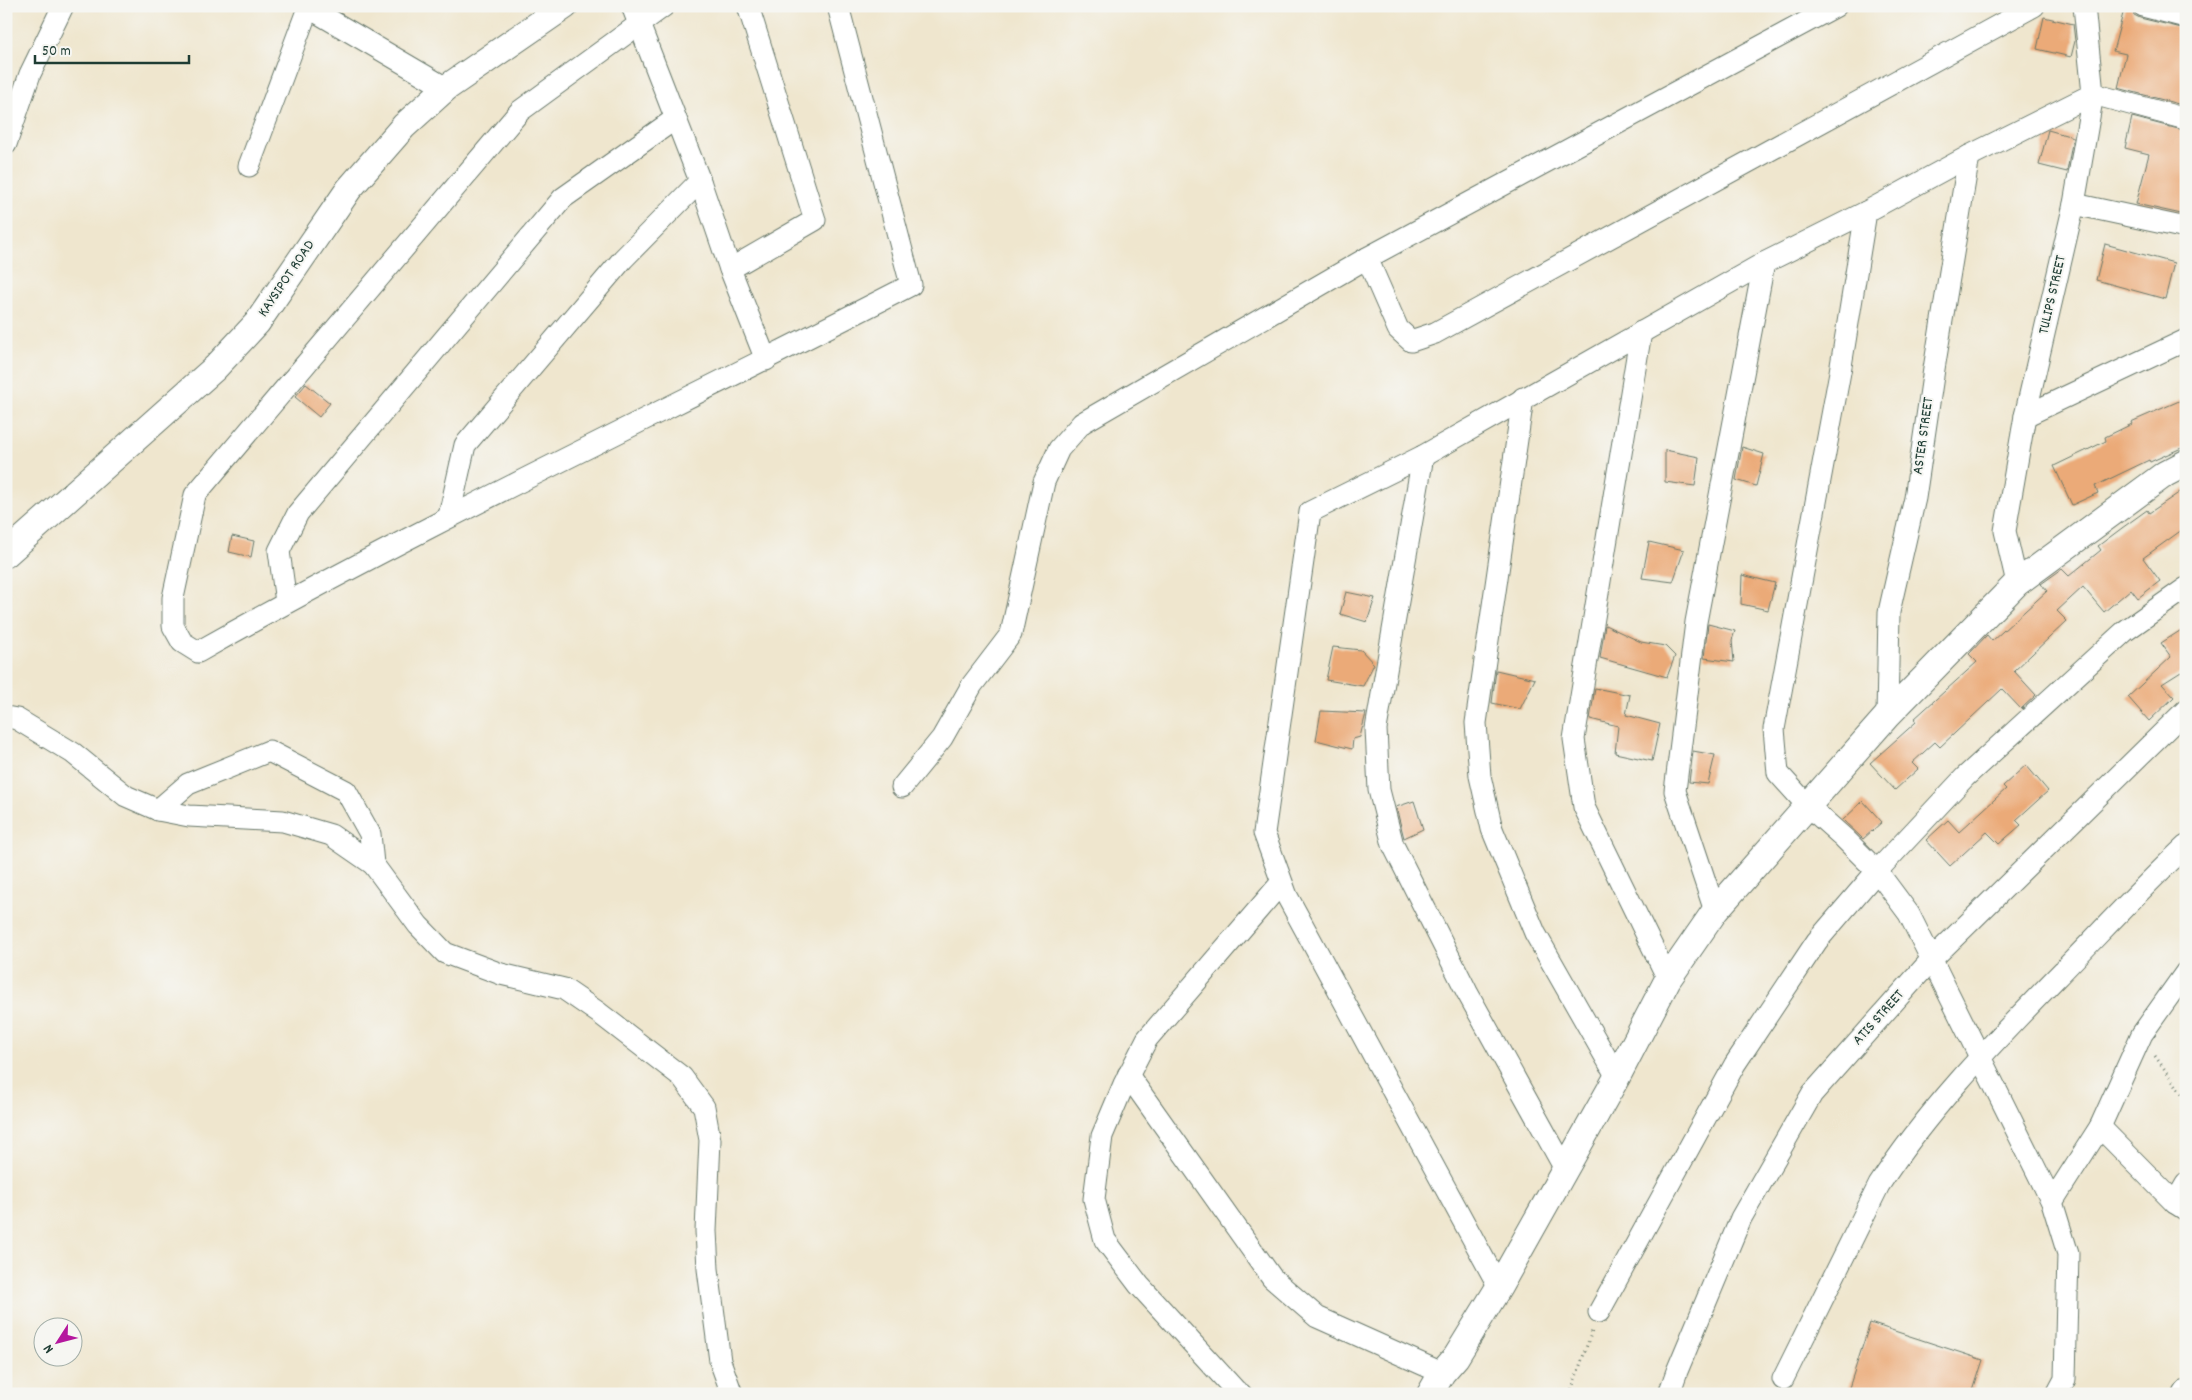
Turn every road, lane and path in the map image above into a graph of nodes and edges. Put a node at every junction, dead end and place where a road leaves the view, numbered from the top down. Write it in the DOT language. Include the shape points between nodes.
graph roads {
  1 [pos="63,6"];
  2 [pos="566,6"];
  3 [pos="664,6"];
  4 [pos="748,6"];
  5 [pos="838,6"];
  6 [pos="1836,6"];
  7 [pos="2034,6"];
  8 [pos="2084,6"];
  9 [pos="2143,6"];
  10 [pos="307,7"];
  11 [pos="636,14"];
  12 [pos="2186,17"];
  13 [pos="446,88"];
  14 [pos="2093,94"];
  15 [pos="675,118"];
  16 [pos="2186,119"];
  17 [pos="6,144"];
  18 [pos="1969,156"];
  19 [pos="249,166"];
  20 [pos="700,181"];
  21 [pos="2074,204"];
  22 [pos="1866,212"];
  23 [pos="2186,228"];
  24 [pos="1367,258"];
  25 [pos="1764,263"];
  26 [pos="730,269"];
  27 [pos="1642,332"];
  28 [pos="2186,340"];
  29 [pos="766,360"];
  30 [pos="1523,398"];
  31 [pos="2025,416"];
  32 [pos="1423,456"];
  33 [pos="2186,463"];
  34 [pos="449,516"];
  35 [pos="6,554"];
  36 [pos="2017,582"];
  37 [pos="2186,588"];
  38 [pos="286,602"];
  39 [pos="2186,710"];
  40 [pos="1887,716"];
  41 [pos="6,717"];
  42 [pos="902,787"];
  43 [pos="1807,805"];
  44 [pos="158,810"];
  45 [pos="2186,846"];
  46 [pos="373,864"];
  47 [pos="1877,871"];
  48 [pos="1281,882"];
  49 [pos="1715,912"];
  50 [pos="1932,959"];
  51 [pos="2186,972"];
  52 [pos="1668,979"];
  53 [pos="2142,1034"];
  54 [pos="1980,1057"];
  55 [pos="1128,1075"];
  56 [pos="1616,1077"];
  57 [pos="2186,1100"];
  58 [pos="2100,1127"];
  59 [pos="1565,1170"];
  60 [pos="2186,1184"];
  61 [pos="2052,1202"];
  62 [pos="2180,1206"];
  63 [pos="1499,1287"];
  64 [pos="1598,1312"];
  65 [pos="1783,1380"];
  66 [pos="1436,1383"];
  67 [pos="732,1394"];
  68 [pos="1241,1394"];
  69 [pos="1570,1394"];
  70 [pos="1669,1394"];
  71 [pos="2057,1394"];
  1 -- 17 [label="street" via="30,74"];
  2 -- 13 [label="street, KAYSIPOT ROAD"];
  3 -- 11 [label="street"];
  4 -- 26 [label="street" via="815,220"];
  5 -- 29 [label="street" via="911,285"];
  6 -- 24 [label="street"];
  7 -- 24 [label="street" via="1435,333 1411,341 1398,329"];
  8 -- 14 [label="street, TULIPS STREET"];
  9 -- 12 [label="street"];
  10 -- 13 [label="street"];
  10 -- 19 [label="street"];
  11 -- 15 [label="street"];
  11 -- 38 [label="street" via="520,111 195,495 173,598 173,626 182,642 198,652"];
  13 -- 35 [label="street, KAYSIPOT ROAD" via="404,126 349,189 257,323 214,368"];
  14 -- 16 [label="street"];
  14 -- 18 [label="street"];
  14 -- 21 [label="street, TULIPS STREET"];
  15 -- 20 [label="street"];
  15 -- 38 [label="street" via="563,198 298,513 279,551"];
  18 -- 22 [label="street"];
  18 -- 40 [label="street, ASTER STREET" via="1915,498 1889,612"];
  20 -- 26 [label="street"];
  20 -- 34 [label="street" via="623,259 465,444"];
  21 -- 23 [label="street"];
  21 -- 31 [label="street, TULIPS STREET"];
  22 -- 25 [label="street"];
  22 -- 43 [label="street" via="1774,729 1778,773"];
  24 -- 42 [label="street" via="1082,423 1060,449 1044,482 1011,634 972,685 942,738"];
  25 -- 27 [label="street"];
  25 -- 49 [label="street" via="1696,622 1675,790"];
  26 -- 29 [label="street"];
  27 -- 30 [label="street"];
  27 -- 52 [label="street" via="1574,739 1584,807"];
  28 -- 31 [label="street"];
  29 -- 34 [label="street"];
  30 -- 32 [label="street"];
  30 -- 56 [label="street" via="1476,723 1480,776 1492,829 1535,932"];
  31 -- 36 [label="street, TULIPS STREET" via="2005,531"];
  32 -- 48 [label="street" via="1310,512 1264,833"];
  32 -- 59 [label="street" via="1376,729 1379,790 1393,845 1467,992"];
  33 -- 36 [label="street" via="2165,474"];
  34 -- 38 [label="street"];
  36 -- 40 [label="street"];
  37 -- 47 [label="street" via="2125,631 1965,777"];
  39 -- 50 [label="street, ATIS STREET"];
  40 -- 43 [label="street"];
  41 -- 44 [label="street" via="17,719 73,753 126,796"];
  43 -- 47 [label="street"];
  43 -- 49 [label="street"];
  44 -- 46 [label="street" via="189,816 283,821 331,834"];
  44 -- 46 [label="street" via="188,784 269,751 346,791 370,834"];
  45 -- 54 [label="street"];
  46 -- 67 [label="street" via="418,925 445,952 501,974 564,989 682,1077 704,1107 710,1140 706,1231 708,1269 720,1361"];
  47 -- 50 [label="street" via="1908,914"];
  47 -- 64 [label="street" via="1817,941 1735,1064"];
  48 -- 55 [label="street" via="1147,1039"];
  48 -- 63 [label="street"];
  49 -- 52 [label="street"];
  50 -- 54 [label="street"];
  50 -- 70 [label="street, ATIS STREET" via="1812,1094 1741,1218"];
  51 -- 53 [label="street"];
  52 -- 56 [label="street"];
  53 -- 57 [label="path"];
  53 -- 58 [label="street"];
  54 -- 61 [label="street"];
  54 -- 65 [label="street" via="1896,1157 1878,1184"];
  55 -- 66 [label="street" via="1272,1278 1317,1317"];
  55 -- 68 [label="street" via="1102,1136 1094,1199 1105,1240 1139,1285"];
  56 -- 59 [label="street"];
  58 -- 61 [label="street"];
  58 -- 62 [label="street"];
  59 -- 63 [label="street"];
  60 -- 62 [label="street"];
  61 -- 71 [label="street" via="2068,1254 2065,1379"];
  63 -- 66 [label="street"];
  64 -- 69 [label="path"];
}
